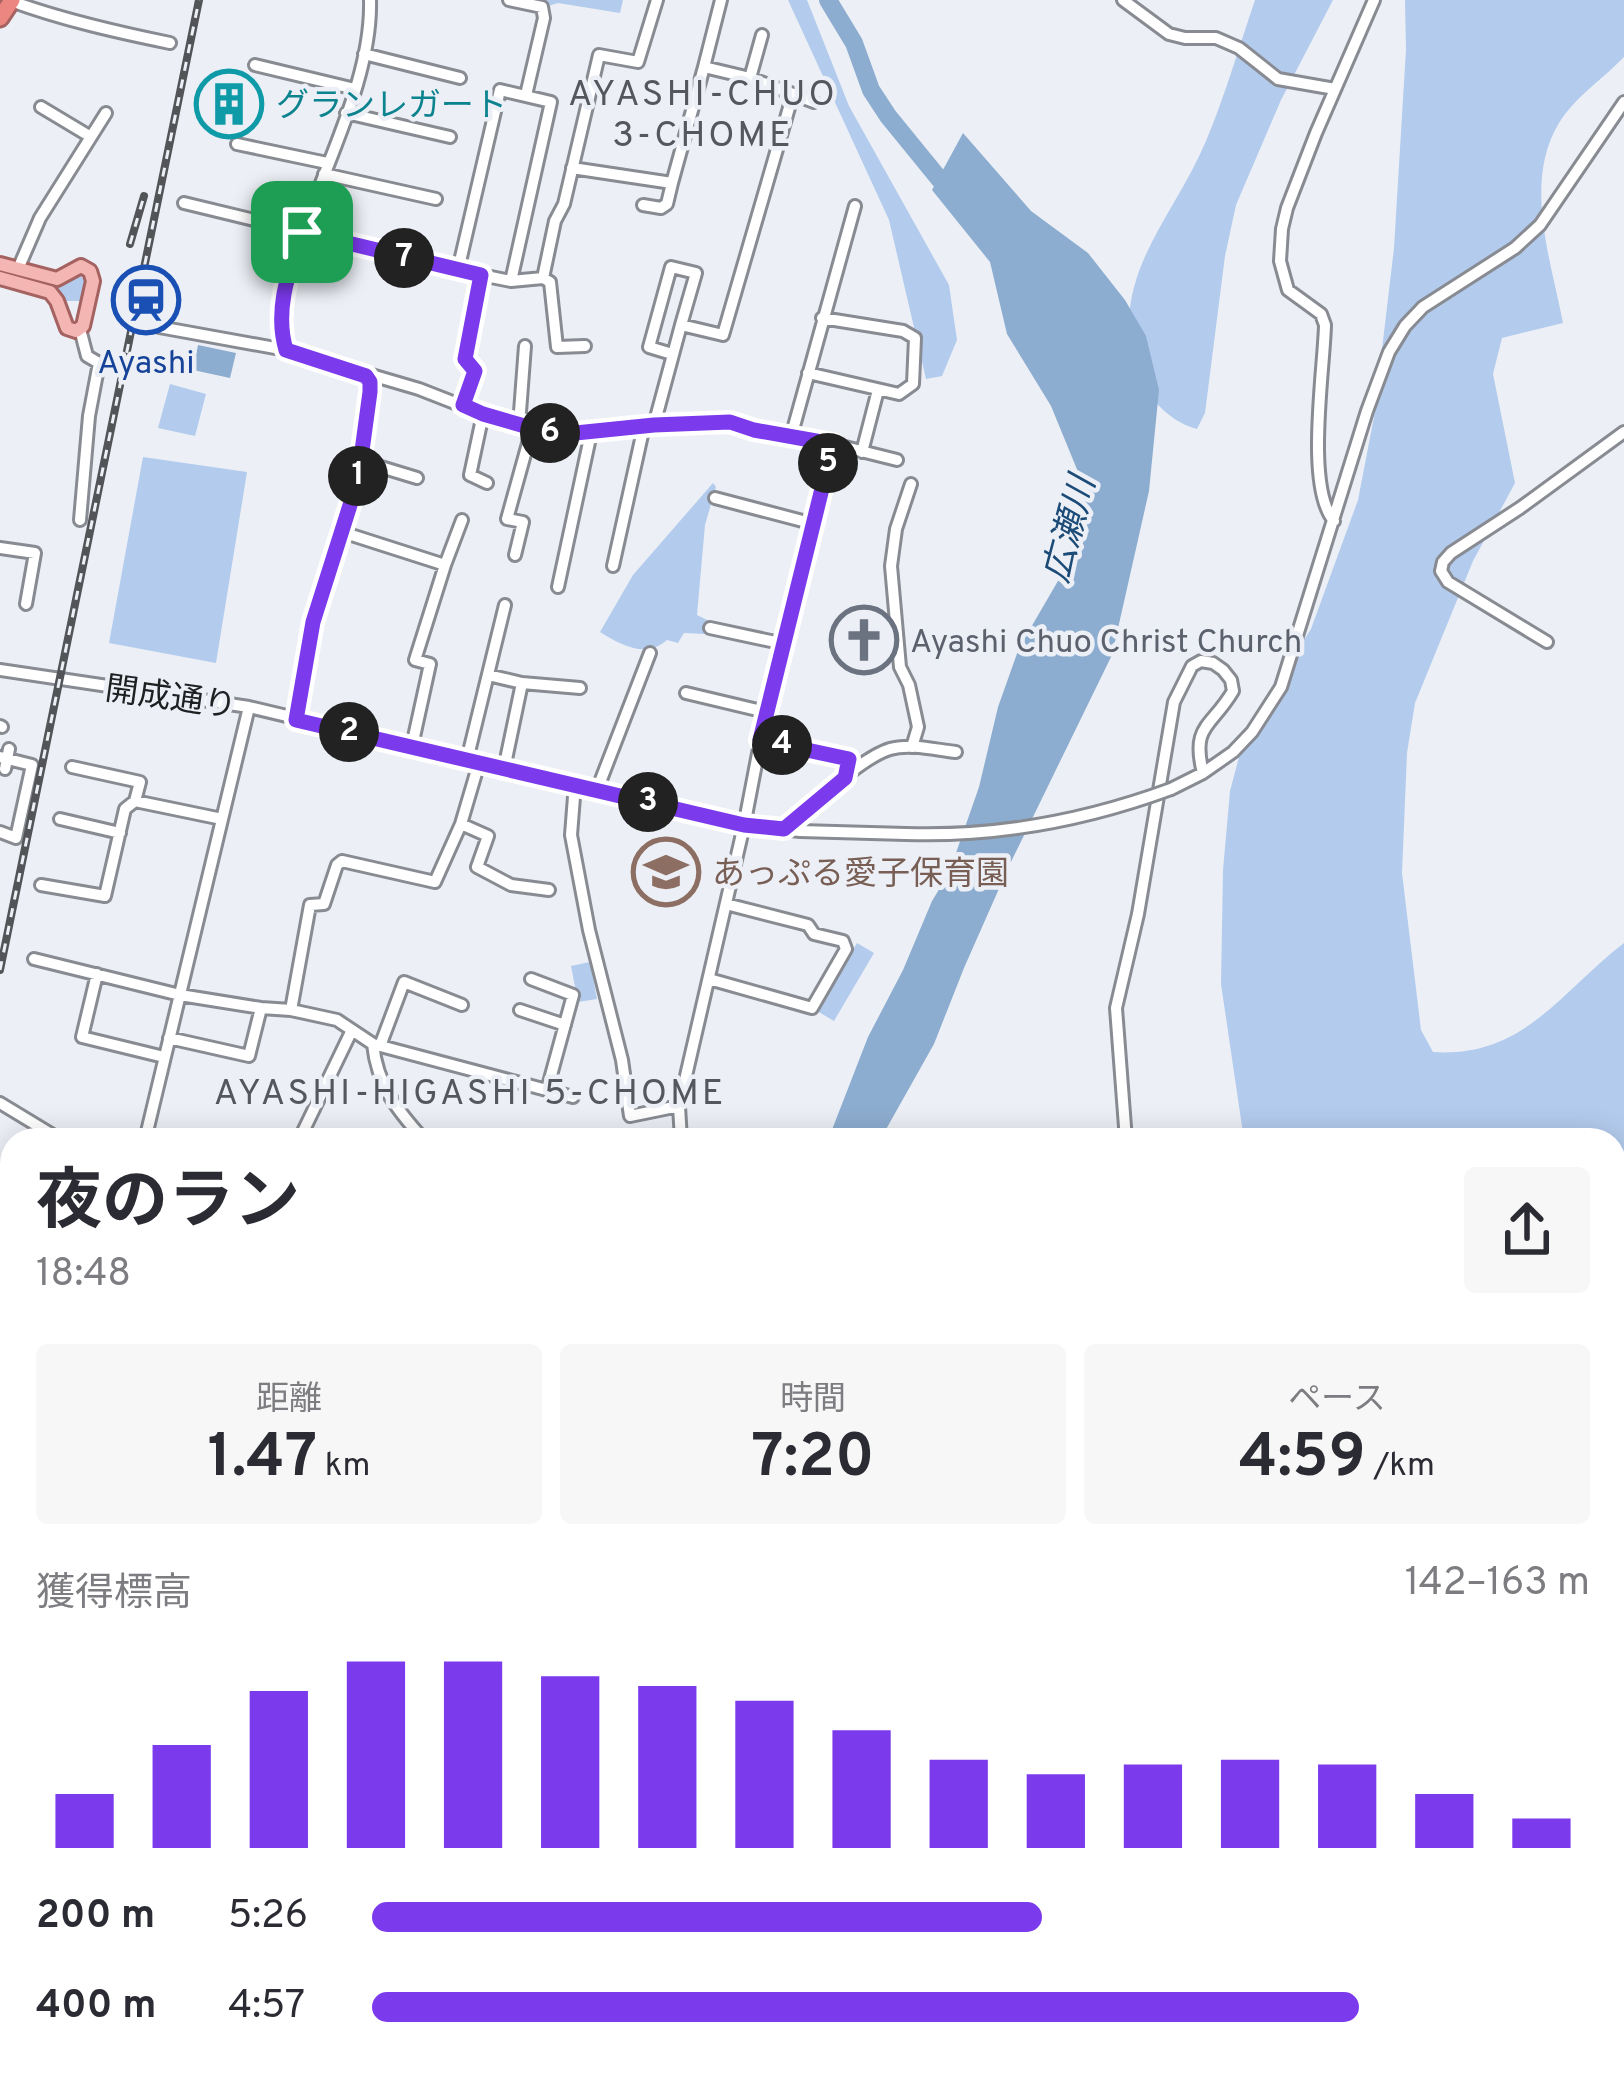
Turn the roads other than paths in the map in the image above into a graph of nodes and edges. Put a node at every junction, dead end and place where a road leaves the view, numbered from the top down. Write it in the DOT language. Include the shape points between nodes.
graph roads {
  1 [pos="370,0"];
  2 [pos="509,0"];
  3 [pos="657,0"];
  4 [pos="721,0"];
  5 [pos="1123,0"];
  6 [pos="1374,0"];
  7 [pos="12,1"];
  8 [pos="0,18"];
  9 [pos="762,35"];
  10 [pos="170,43"];
  11 [pos="364,54"];
  12 [pos="255,65"];
  13 [pos="704,67"];
  14 [pos="460,78"];
  15 [pos="750,79"];
  16 [pos="355,89"];
  17 [pos="1335,89"];
  18 [pos="794,94"];
  19 [pos="526,95"];
  20 [pos="814,102"];
  21 [pos="1624,102"];
  22 [pos="41,107"];
  23 [pos="106,112"];
  24 [pos="346,113"];
  25 [pos="92,137"];
  26 [pos="450,137"];
  27 [pos="237,144"];
  28 [pos="326,168"];
  29 [pos="572,168"];
  30 [pos="672,183"];
  31 [pos="436,199"];
  32 [pos="184,203"];
  33 [pos="643,205"];
  34 [pos="855,206"];
  35 [pos="302,232"];
  36 [pos="0,264"];
  37 [pos="18,269"];
  38 [pos="458,270"];
  39 [pos="481,275"];
  40 [pos="0,278"];
  41 [pos="543,278"];
  42 [pos="512,281"];
  43 [pos="660,307"];
  44 [pos="822,318"];
  45 [pos="682,320"];
  46 [pos="159,327"];
  47 [pos="80,329"];
  48 [pos="526,346"];
  49 [pos="585,346"];
  50 [pos="286,350"];
  51 [pos="672,354"];
  52 [pos="808,373"];
  53 [pos="366,376"];
  54 [pos="878,390"];
  55 [pos="463,405"];
  56 [pos="483,414"];
  57 [pos="519,424"];
  58 [pos="649,425"];
  59 [pos="532,429"];
  60 [pos="1624,432"];
  61 [pos="591,433"];
  62 [pos="791,436"];
  63 [pos="833,444"];
  64 [pos="862,452"];
  65 [pos="898,460"];
  66 [pos="361,461"];
  67 [pos="417,478"];
  68 [pos="487,483"];
  69 [pos="911,484"];
  70 [pos="715,498"];
  71 [pos="80,520"];
  72 [pos="462,520"];
  73 [pos="1334,521"];
  74 [pos="814,524"];
  75 [pos="342,532"];
  76 [pos="0,548"];
  77 [pos="515,555"];
  78 [pos="445,565"];
  79 [pos="613,566"];
  80 [pos="558,586"];
  81 [pos="26,604"];
  82 [pos="505,605"];
  83 [pos="710,628"];
  84 [pos="1547,642"];
  85 [pos="784,644"];
  86 [pos="650,653"];
  87 [pos="0,670"];
  88 [pos="488,676"];
  89 [pos="522,683"];
  90 [pos="580,688"];
  91 [pos="686,693"];
  92 [pos="249,707"];
  93 [pos="766,712"];
  94 [pos="296,720"];
  95 [pos="760,740"];
  96 [pos="412,746"];
  97 [pos="912,747"];
  98 [pos="956,752"];
  99 [pos="5,759"];
  100 [pos="473,762"];
  101 [pos="72,767"];
  102 [pos="504,769"];
  103 [pos="1203,773"];
  104 [pos="845,778"];
  105 [pos="575,784"];
  106 [pos="597,790"];
  107 [pos="135,801"];
  108 [pos="222,819"];
  109 [pos="60,820"];
  110 [pos="461,824"];
  111 [pos="744,825"];
  112 [pos="784,829"];
  113 [pos="0,832"];
  114 [pos="120,832"];
  115 [pos="40,884"];
  116 [pos="549,890"];
  117 [pos="726,904"];
  118 [pos="34,959"];
  119 [pos="97,974"];
  120 [pos="531,979"];
  121 [pos="709,979"];
  122 [pos="180,995"];
  123 [pos="463,1005"];
  124 [pos="262,1008"];
  125 [pos="290,1010"];
  126 [pos="520,1010"];
  127 [pos="565,1025"];
  128 [pos="352,1030"];
  129 [pos="169,1038"];
  130 [pos="376,1045"];
  131 [pos="164,1057"];
  132 [pos="547,1090"];
  133 [pos="573,1097"];
  134 [pos="0,1103"];
  135 [pos="679,1106"];
  136 [pos="41,1128"];
  137 [pos="148,1128"];
  138 [pos="305,1128"];
  139 [pos="412,1128"];
  140 [pos="680,1128"];
  141 [pos="1125,1128"];
  1 -- 11 [label="street"];
  2 -- 19 [label="street" via="542,7 544,18"];
  3 -- 29 [label="street" via="638,62 598,55"];
  4 -- 13 [label="street"];
  5 -- 17 [label="street" via="1169,34 1216,38 1278,79"];
  6 -- 17 [label="street"];
  7 -- 8 [label="highway"];
  7 -- 10 [label="street"];
  9 -- 15 [label="street"];
  11 -- 14 [label="street"];
  11 -- 16 [label="street"];
  12 -- 16 [label="street"];
  13 -- 15 [label="street"];
  13 -- 30 [label="street"];
  15 -- 18 [label="street"];
  16 -- 24 [label="street"];
  17 -- 73 [label="street" via="1287,208 1280,261 1288,290 1325,325 1321,484"];
  18 -- 20 [label="street"];
  18 -- 45 [label="street" via="723,335"];
  19 -- 38 [label="street" via="500,90"];
  19 -- 42 [label="street" via="551,102"];
  21 -- 73 [label="street, 開成通り" via="1540,225 1405,326 1367,411"];
  22 -- 25 [label="street"];
  23 -- 25 [label="street"];
  24 -- 26 [label="street"];
  24 -- 28 [label="street"];
  25 -- 37 [label="street"];
  27 -- 28 [label="street"];
  28 -- 31 [label="street"];
  28 -- 35 [label="street"];
  29 -- 30 [label="street"];
  29 -- 41 [label="street"];
  30 -- 33 [label="street" via="667,204"];
  32 -- 35 [label="street"];
  34 -- 44 [label="street"];
  35 -- 38 [label="street"];
  35 -- 50 [label="street" via="281,308"];
  36 -- 37 [label="main road"];
  37 -- 47 [label="main road" via="57,280 81,266 90,271"];
  38 -- 39 [label="street"];
  39 -- 42 [label="street"];
  39 -- 55 [label="street" via="465,359 475,371"];
  40 -- 47 [label="main road" via="50,292 67,328"];
  41 -- 42 [label="street"];
  41 -- 49 [label="street" via="550,282 557,347"];
  43 -- 45 [label="street"];
  43 -- 45 [label="street" via="671,267 696,273"];
  43 -- 51 [label="street" via="650,347"];
  44 -- 52 [label="street"];
  44 -- 54 [label="street" via="916,338 913,384 899,394"];
  45 -- 51 [label="street"];
  46 -- 50 [label="street"];
  47 -- 71 [label="street" via="86,356 99,363"];
  48 -- 57 [label="street"];
  50 -- 53 [label="street"];
  51 -- 58 [label="street"];
  52 -- 54 [label="street"];
  52 -- 62 [label="street"];
  53 -- 55 [label="street"];
  53 -- 66 [label="street"];
  54 -- 64 [label="street"];
  55 -- 56 [label="street"];
  56 -- 57 [label="street"];
  56 -- 68 [label="street" via="465,478"];
  57 -- 59 [label="street"];
  58 -- 61 [label="street"];
  58 -- 62 [label="street" via="730,422"];
  58 -- 79 [label="street"];
  59 -- 61 [label="street"];
  59 -- 77 [label="street" via="508,519 524,521"];
  60 -- 84 [label="street" via="1443,562 1448,582"];
  61 -- 80 [label="street"];
  62 -- 63 [label="street"];
  63 -- 64 [label="street"];
  63 -- 74 [label="street"];
  64 -- 65 [label="street"];
  66 -- 67 [label="street"];
  66 -- 75 [label="street"];
  69 -- 97 [label="street" via="891,566 900,667 918,727"];
  70 -- 74 [label="street"];
  72 -- 78 [label="street"];
  73 -- 103 [label="street, 開成通り" via="1281,687 1252,733"];
  74 -- 85 [label="street"];
  75 -- 78 [label="street"];
  75 -- 94 [label="street" via="312,624"];
  76 -- 81 [label="street" via="34,554"];
  78 -- 96 [label="street" via="415,660 430,664"];
  82 -- 88 [label="street"];
  83 -- 85 [label="street"];
  85 -- 93 [label="street"];
  86 -- 106 [label="street"];
  87 -- 92 [label="street, 開成通り"];
  88 -- 89 [label="street"];
  88 -- 100 [label="street"];
  89 -- 90 [label="street"];
  89 -- 102 [label="street"];
  91 -- 93 [label="street"];
  92 -- 94 [label="street, 開成通り"];
  92 -- 108 [label="street"];
  93 -- 95 [label="street"];
  94 -- 96 [label="street, 開成通り"];
  95 -- 104 [label="street" via="849,759"];
  95 -- 111 [label="street"];
  96 -- 100 [label="street, 開成通り"];
  97 -- 98 [label="street"];
  97 -- 104 [label="street" via="893,748"];
  99 -- 113 [label="street" via="32,765 16,838"];
  100 -- 102 [label="street, 開成通り"];
  100 -- 110 [label="street"];
  101 -- 107 [label="street" via="140,782"];
  102 -- 105 [label="street, 開成通り"];
  103 -- 112 [label="street, 開成通り, bridge" via="1094,814 1029,828 956,836"];
  103 -- 141 [label="street" via="1200,734 1233,692 1223,670 1201,661 1174,702 1116,1008"];
  104 -- 112 [label="street"];
  105 -- 106 [label="street, 開成通り"];
  105 -- 135 [label="street" via="572,835 630,1116"];
  106 -- 111 [label="street, 開成通り"];
  107 -- 108 [label="street"];
  107 -- 114 [label="street"];
  108 -- 122 [label="street"];
  109 -- 114 [label="street"];
  110 -- 116 [label="street" via="488,836 477,867"];
  110 -- 125 [label="street" via="435,882 337,865 324,904 310,905"];
  111 -- 112 [label="street, 開成通り"];
  111 -- 117 [label="street"];
  114 -- 115 [label="street" via="105,896"];
  117 -- 121 [label="street"];
  117 -- 121 [label="street" via="808,925 846,950 812,1008"];
  118 -- 119 [label="street"];
  119 -- 122 [label="street"];
  119 -- 131 [label="street" via="82,1037"];
  120 -- 127 [label="street" via="572,995"];
  121 -- 135 [label="street"];
  122 -- 124 [label="street"];
  122 -- 129 [label="street"];
  123 -- 130 [label="street" via="404,982"];
  124 -- 125 [label="street"];
  124 -- 129 [label="street" via="249,1056"];
  125 -- 128 [label="street"];
  126 -- 127 [label="street"];
  127 -- 132 [label="street"];
  128 -- 130 [label="street"];
  128 -- 138 [label="street"];
  129 -- 131 [label="street"];
  130 -- 132 [label="street"];
  130 -- 139 [label="street" via="389,1098"];
  131 -- 137 [label="street"];
  132 -- 133 [label="street"];
  134 -- 136 [label="street"];
  135 -- 140 [label="street"];
}
